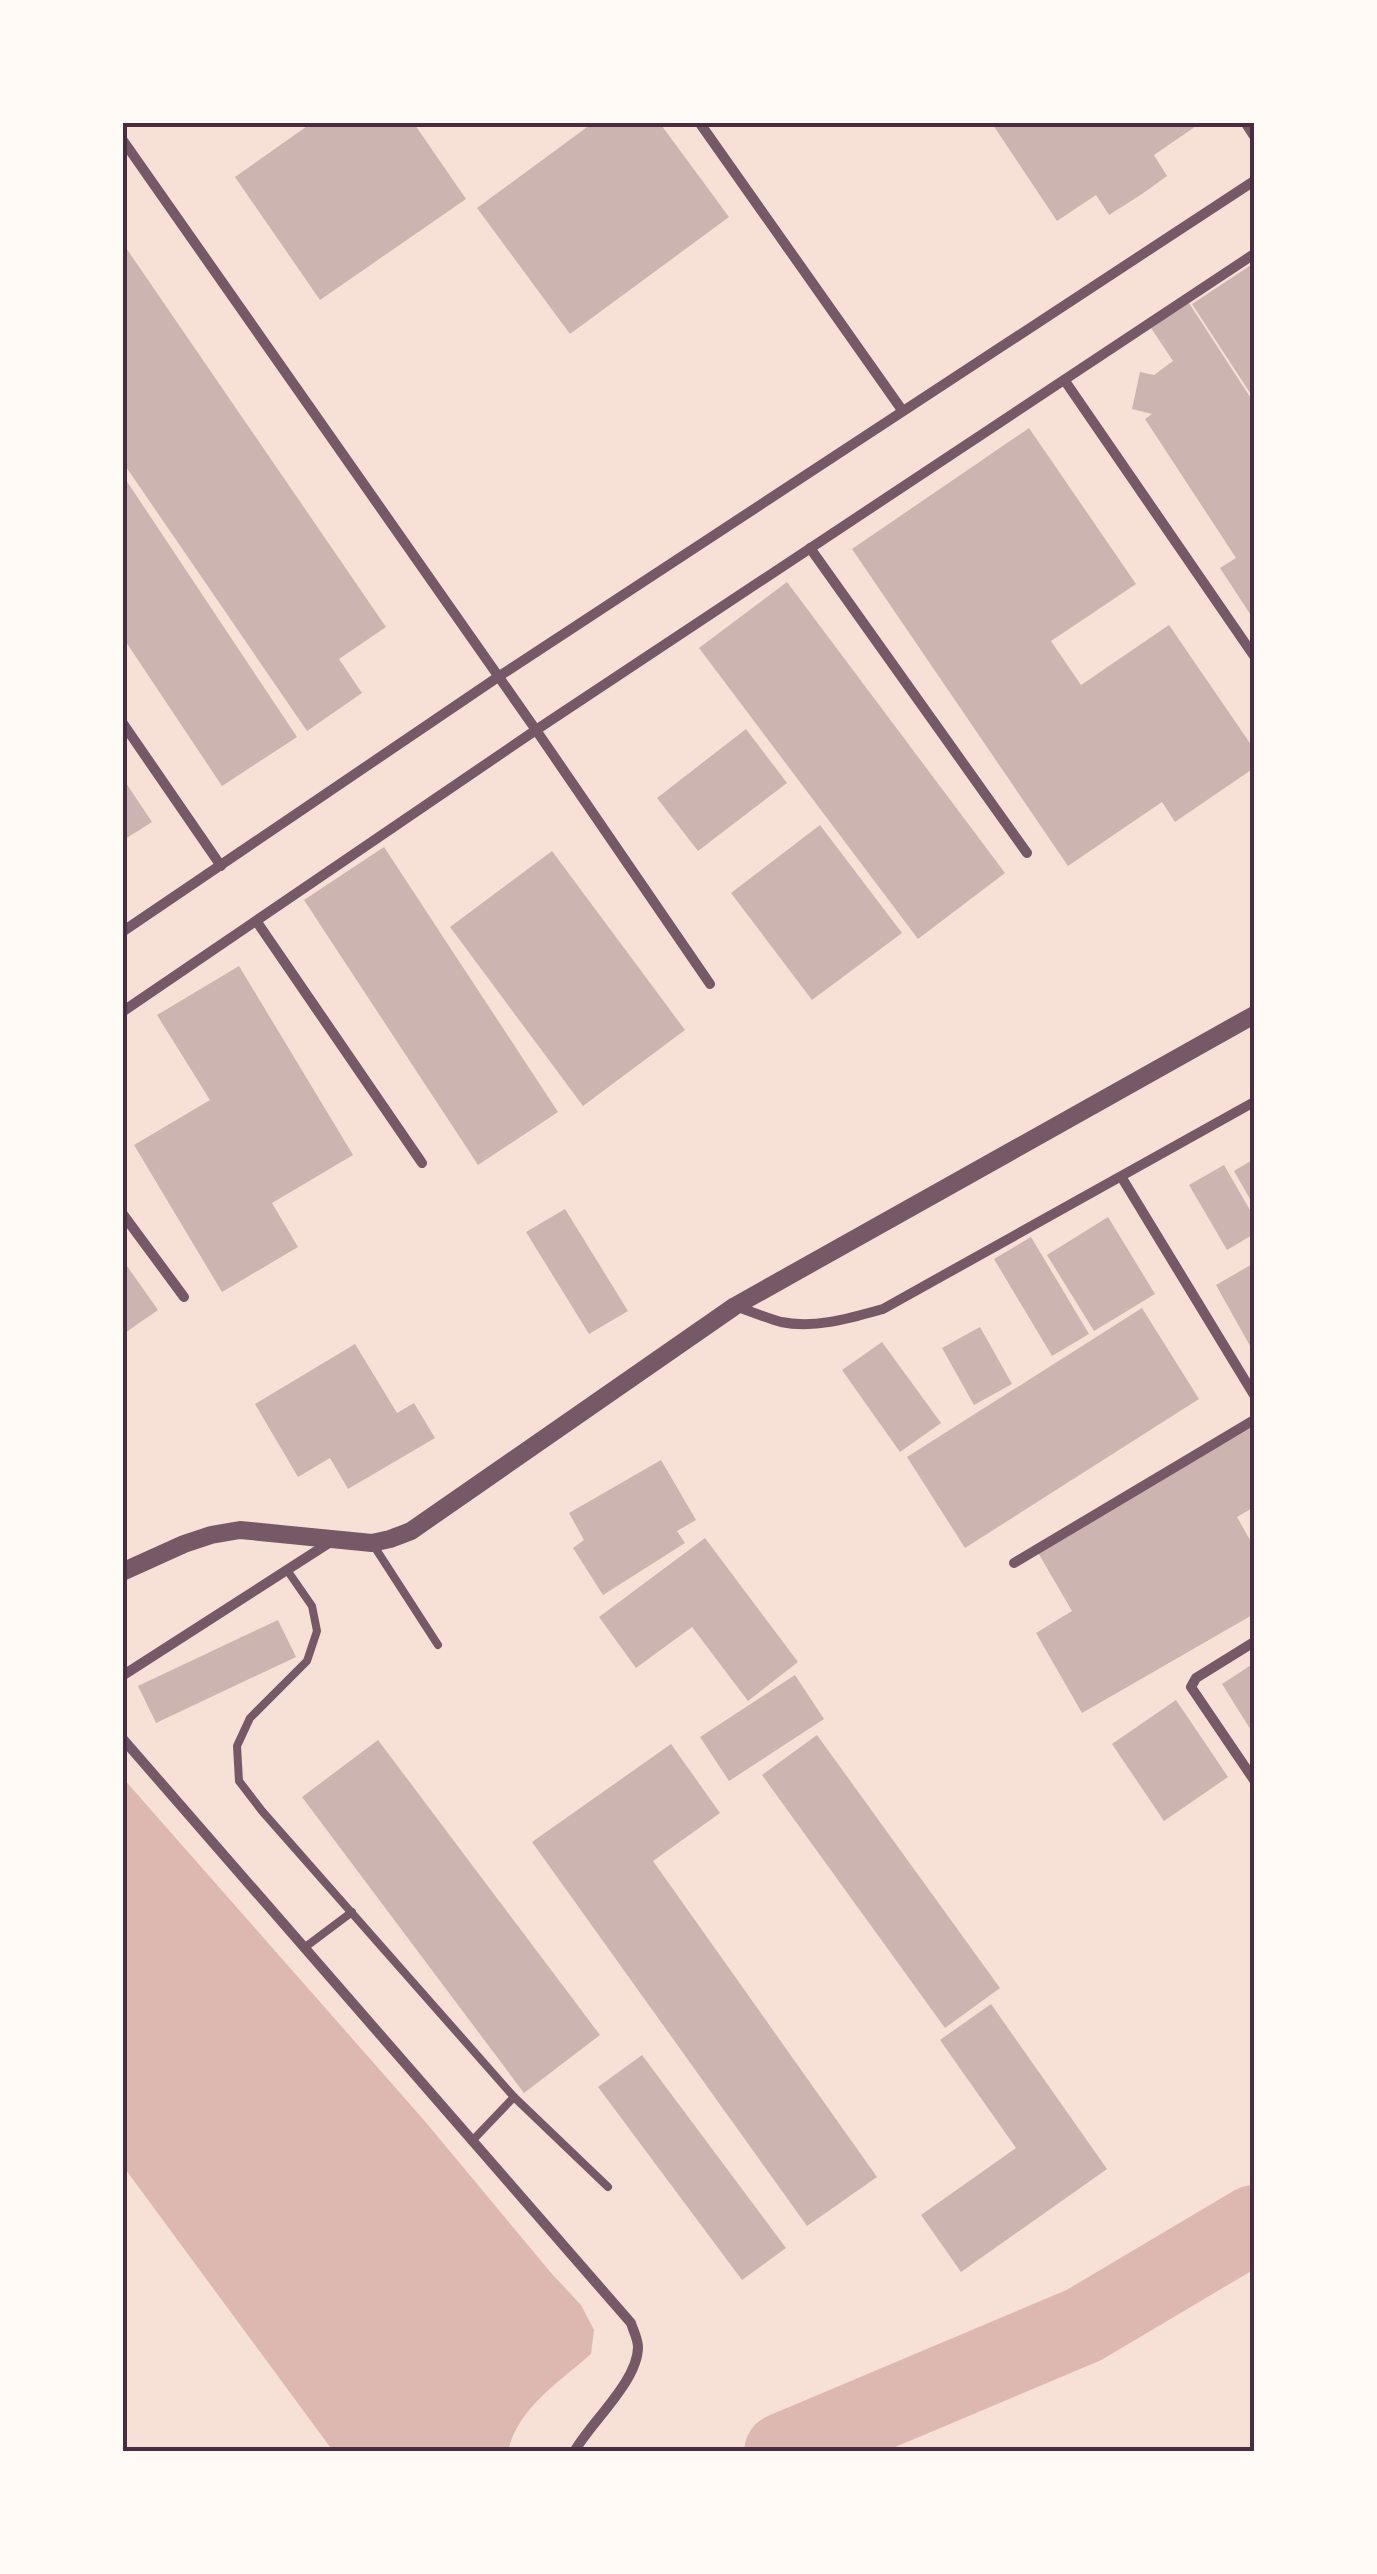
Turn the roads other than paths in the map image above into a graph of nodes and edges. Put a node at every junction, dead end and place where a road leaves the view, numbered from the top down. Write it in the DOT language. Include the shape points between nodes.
graph roads {
  1 [pos="699,122"];
  2 [pos="1245,122"];
  3 [pos="1254,136"];
  4 [pos="122,139"];
  5 [pos="1254,181"];
  6 [pos="1254,254"];
  7 [pos="1065,381"];
  8 [pos="902,410"];
  9 [pos="810,548"];
  10 [pos="1254,656"];
  11 [pos="498,677"];
  12 [pos="122,722"];
  13 [pos="536,730"];
  14 [pos="1027,852"];
  15 [pos="220,866"];
  16 [pos="257,922"];
  17 [pos="122,932"];
  18 [pos="710,984"];
  19 [pos="122,1012"];
  20 [pos="1254,1015"];
  21 [pos="1254,1102"];
  22 [pos="422,1164"];
  23 [pos="1122,1178"];
  24 [pos="122,1213"];
  25 [pos="184,1297"];
  26 [pos="735,1306"];
  27 [pos="1254,1395"];
  28 [pos="1254,1420"];
  29 [pos="333,1540"];
  30 [pos="372,1543"];
  31 [pos="1014,1563"];
  32 [pos="287,1570"];
  33 [pos="122,1572"];
  34 [pos="1254,1642"];
  35 [pos="438,1644"];
  36 [pos="122,1676"];
  37 [pos="122,1738"];
  38 [pos="1254,1780"];
  39 [pos="352,1912"];
  40 [pos="304,1948"];
  41 [pos="514,2097"];
  42 [pos="472,2141"];
  43 [pos="608,2187"];
  44 [pos="574,2452"];
  1 -- 8 [label="street"];
  2 -- 3 [label="street"];
  4 -- 11 [label="street"];
  5 -- 8 [label="street"];
  6 -- 7 [label="street"];
  7 -- 9 [label="street"];
  7 -- 10 [label="street"];
  8 -- 11 [label="street"];
  9 -- 13 [label="street"];
  9 -- 14 [label="street"];
  11 -- 13 [label="street"];
  11 -- 15 [label="street"];
  12 -- 15 [label="street"];
  13 -- 16 [label="street"];
  13 -- 18 [label="street"];
  15 -- 17 [label="street"];
  16 -- 19 [label="street"];
  16 -- 22 [label="street"];
  20 -- 26 [label="street"];
  21 -- 23 [label="street"];
  23 -- 26 [label="street" via="883,1309 814,1324 782,1322"];
  23 -- 27 [label="street"];
  24 -- 25 [label="street"];
  26 -- 30 [label="street" via="411,1531"];
  28 -- 31 [label="street"];
  29 -- 30 [label="street"];
  29 -- 32 [label="street"];
  29 -- 33 [label="street" via="240,1530 184,1544"];
  30 -- 35 [label="lane"];
  32 -- 36 [label="street"];
  32 -- 39 [label="lane" via="312,1606 317,1631 307,1661 250,1718 237,1746 239,1782"];
  34 -- 38 [label="street" via="1191,1687"];
  37 -- 40 [label="street"];
  39 -- 40 [label="lane"];
  39 -- 41 [label="lane"];
  40 -- 42 [label="street"];
  41 -- 42 [label="lane"];
  41 -- 43 [label="lane"];
  42 -- 44 [label="street" via="631,2323 638,2346 634,2367"];
}
